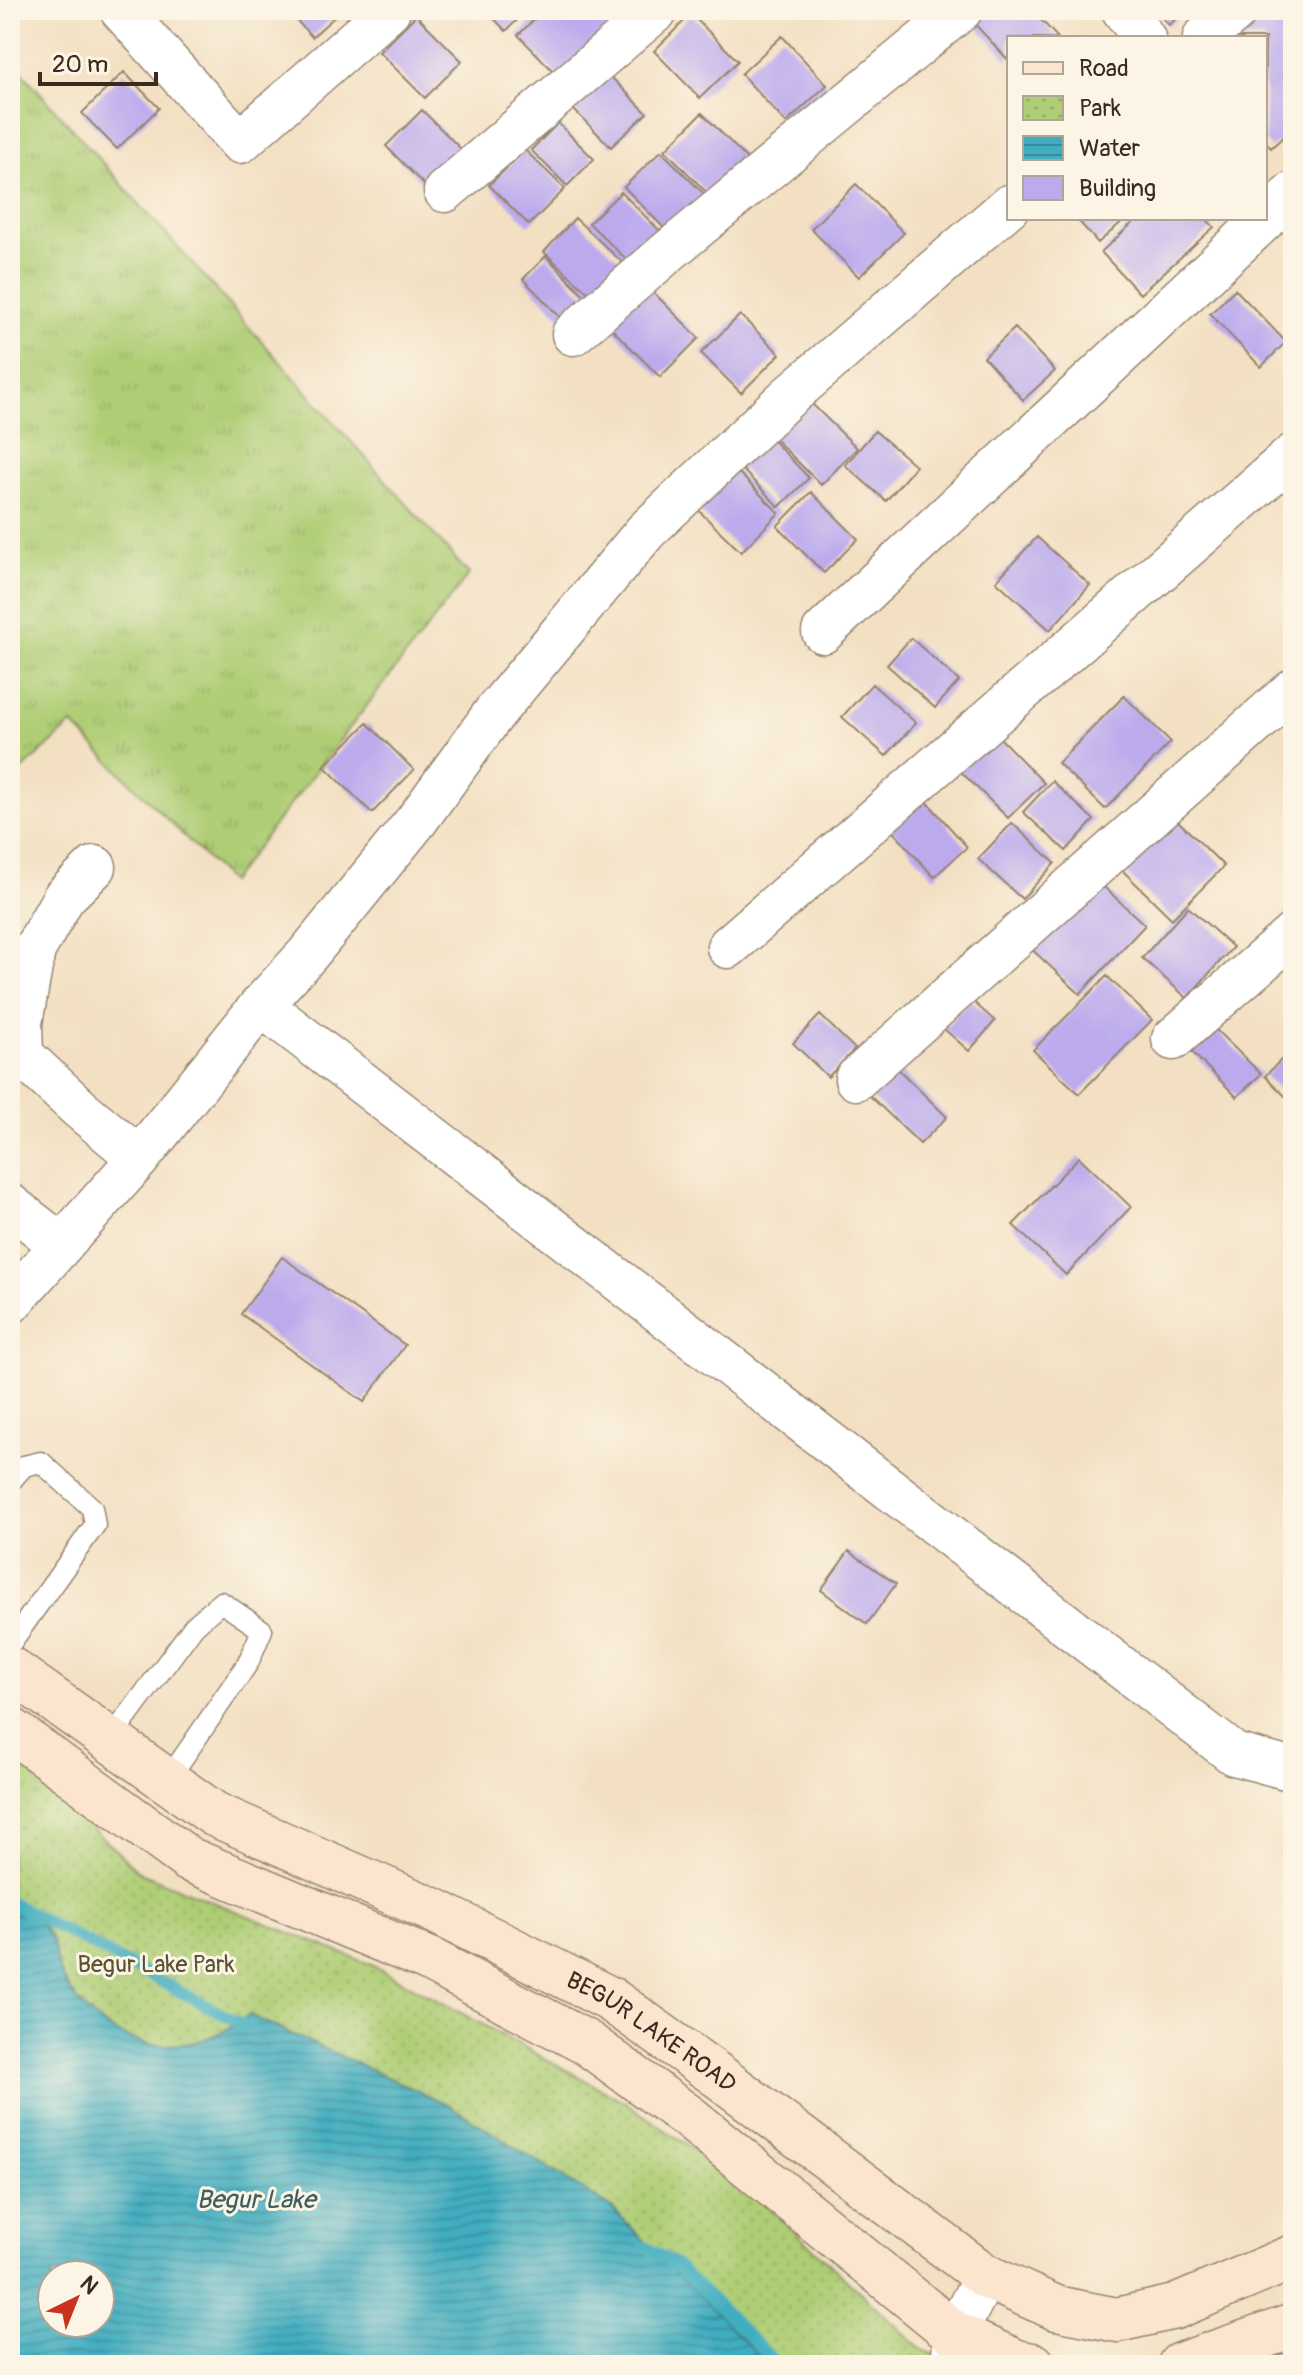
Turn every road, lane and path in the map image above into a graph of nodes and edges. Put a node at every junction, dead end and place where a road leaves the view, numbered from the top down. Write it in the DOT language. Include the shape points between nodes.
graph roads {
  1 [pos="121,10"];
  2 [pos="389,10"];
  3 [pos="657,10"];
  4 [pos="961,10"];
  5 [pos="1123,10"];
  6 [pos="1237,10"];
  7 [pos="1142,36"];
  8 [pos="1206,36"];
  9 [pos="445,191"];
  10 [pos="1284,194"];
  11 [pos="1007,208"];
  12 [pos="1267,210"];
  13 [pos="1257,220"];
  14 [pos="573,334"];
  15 [pos="1293,455"];
  16 [pos="823,632"];
  17 [pos="1293,690"];
  18 [pos="95,867"];
  19 [pos="1293,934"];
  20 [pos="728,947"];
  21 [pos="261,1005"];
  22 [pos="1173,1039"];
  23 [pos="856,1079"];
  24 [pos="139,1158"];
  25 [pos="10,1205"];
  26 [pos="60,1244"];
  27 [pos="10,1303"];
  28 [pos="10,1482"];
  29 [pos="10,1644"];
  30 [pos="10,1669"];
  31 [pos="10,1729"];
  32 [pos="110,1740"];
  33 [pos="1293,1770"];
  34 [pos="167,1781"];
  35 [pos="1293,2257"];
  36 [pos="985,2276"];
  37 [pos="1293,2326"];
  38 [pos="953,2350"];
  39 [pos="1033,2365"];
  40 [pos="1180,2365"];
  1 -- 2 [label="street" via="240,142"];
  3 -- 9 [label="street"];
  4 -- 14 [label="street"];
  5 -- 7 [label="street"];
  6 -- 8 [label="street"];
  10 -- 12 [label="street"];
  11 -- 21 [label="street" via="787,398 646,531 495,712 408,832"];
  13 -- 16 [label="street"];
  15 -- 20 [label="street"];
  17 -- 23 [label="street"];
  18 -- 24 [label="street" via="64,897 34,950 21,1023 22,1055"];
  19 -- 22 [label="street"];
  21 -- 24 [label="street"];
  21 -- 33 [label="street" via="1234,1754"];
  24 -- 26 [label="street"];
  25 -- 26 [label="street"];
  26 -- 27 [label="street"];
  28 -- 29 [label="lane" via="24,1466 41,1462 92,1508 95,1525"];
  30 -- 32 [label="main road, BEGUR LAKE ROAD"];
  31 -- 38 [label="main road, BEGUR LAKE ROAD" via="188,1859 428,1959 587,2043 690,2118"];
  32 -- 34 [label="main road, BEGUR LAKE ROAD"];
  32 -- 34 [label="lane" via="194,1626 221,1602 262,1630 248,1663"];
  34 -- 36 [label="main road, BEGUR LAKE ROAD" via="214,1814 433,1910 610,1999"];
  35 -- 36 [label="main road, BEGUR LAKE ROAD" via="1175,2307 1117,2320 1056,2308"];
  36 -- 38 [label="street"];
  37 -- 40 [label="main road"];
  38 -- 39 [label="main road, BEGUR LAKE ROAD"];
}
